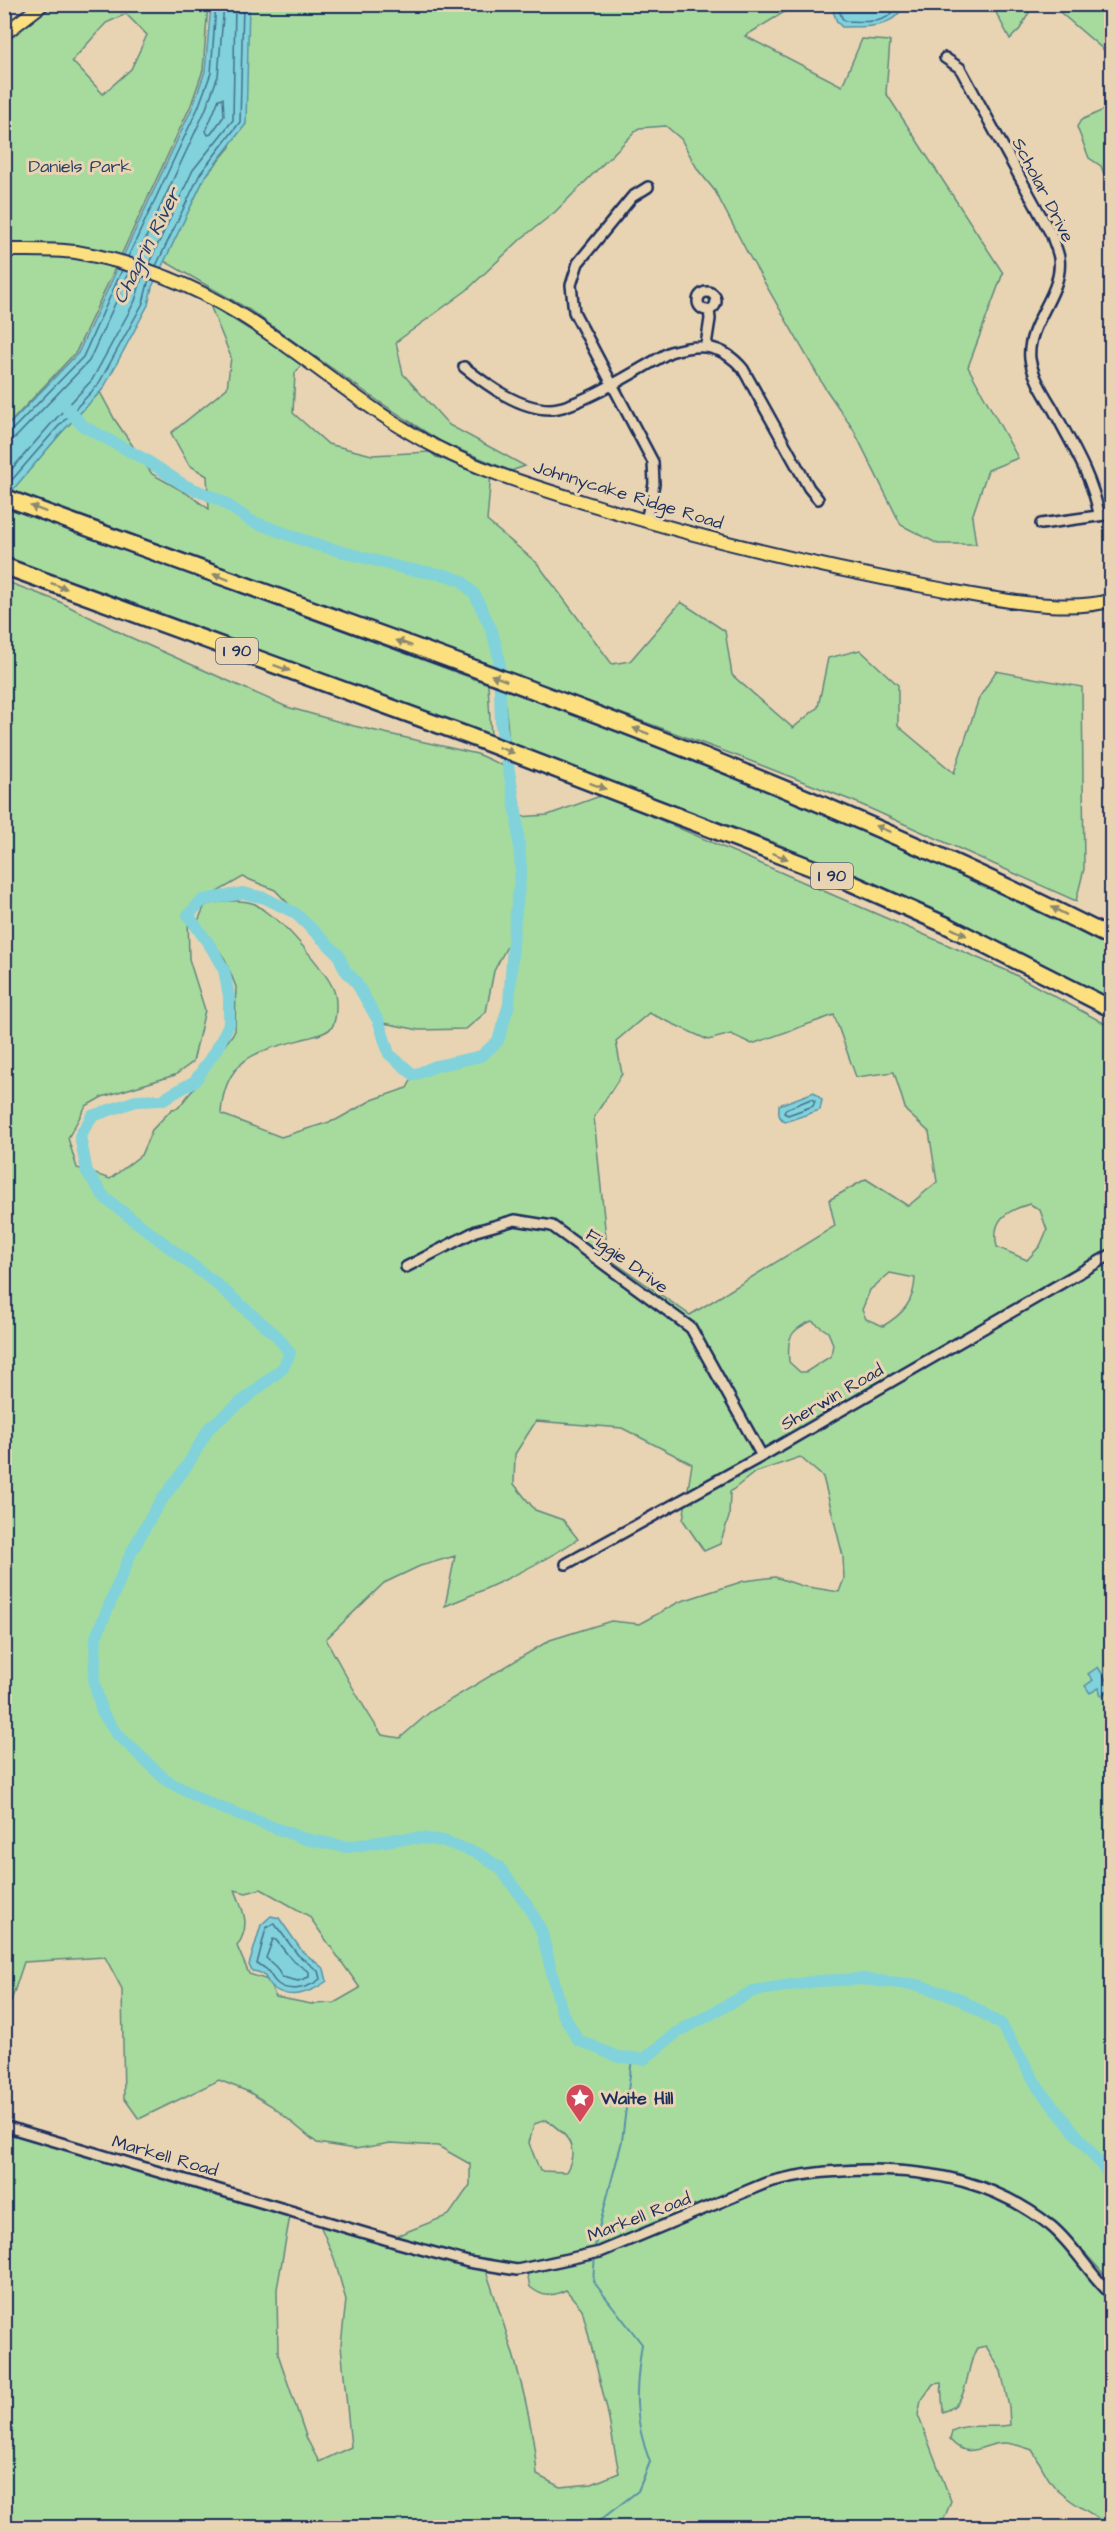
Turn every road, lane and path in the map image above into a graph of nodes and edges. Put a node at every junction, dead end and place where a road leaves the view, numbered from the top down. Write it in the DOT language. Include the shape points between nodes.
graph roads {
  1 [pos="43,4"];
  2 [pos="4,34"];
  3 [pos="945,58"];
  4 [pos="648,187"];
  5 [pos="4,250"];
  6 [pos="709,310"];
  7 [pos="706,345"];
  8 [pos="464,368"];
  9 [pos="612,383"];
  10 [pos="9,498"];
  11 [pos="818,499"];
  12 [pos="1099,514"];
  13 [pos="1112,514"];
  14 [pos="646,521"];
  15 [pos="1041,524"];
  16 [pos="4,566"];
  17 [pos="1112,600"];
  18 [pos="1112,938"];
  19 [pos="1112,1009"];
  20 [pos="1112,1254"];
  21 [pos="406,1267"];
  22 [pos="762,1456"];
  23 [pos="566,1564"];
  24 [pos="4,2126"];
  25 [pos="1112,2295"];
  1 -- 2 [label="main road"];
  3 -- 12 [label="street, Scholar Drive" via="960,68 1052,236 1059,259 1058,276 1034,334 1030,358 1036,378 1086,471"];
  4 -- 9 [label="street" via="632,197 587,251 571,285 574,312"];
  5 -- 14 [label="main road, Johnnycake Ridge Road" via="74,252 140,268 182,284 243,316 359,400 441,450 507,477"];
  6 -- 7 [label="street"];
  7 -- 9 [label="street" via="670,352"];
  7 -- 11 [label="street" via="732,358 743,369"];
  8 -- 9 [label="street" via="500,392 548,409 575,403"];
  9 -- 14 [label="street" via="653,462 654,484"];
  18 -- 10 [label="highway, one-way" via="894,834 723,763"];
  12 -- 13 [label="street"];
  12 -- 15 [label="street"];
  14 -- 17 [label="main road, Johnnycake Ridge Road" via="823,567 1005,601 1093,606"];
  16 -- 19 [label="highway, I 90, one-way" via="469,736 849,882 948,926"];
  20 -- 22 [label="street, Sherwin Road"];
  21 -- 22 [label="street, Figgie Drive" via="476,1231 515,1220 552,1226 691,1328"];
  22 -- 23 [label="street, Sherwin Road"];
  24 -- 25 [label="street, Markell Road" via="468,2262 517,2270 600,2252 792,2175 900,2170 939,2174 972,2182 1024,2207 1080,2254"];
}
